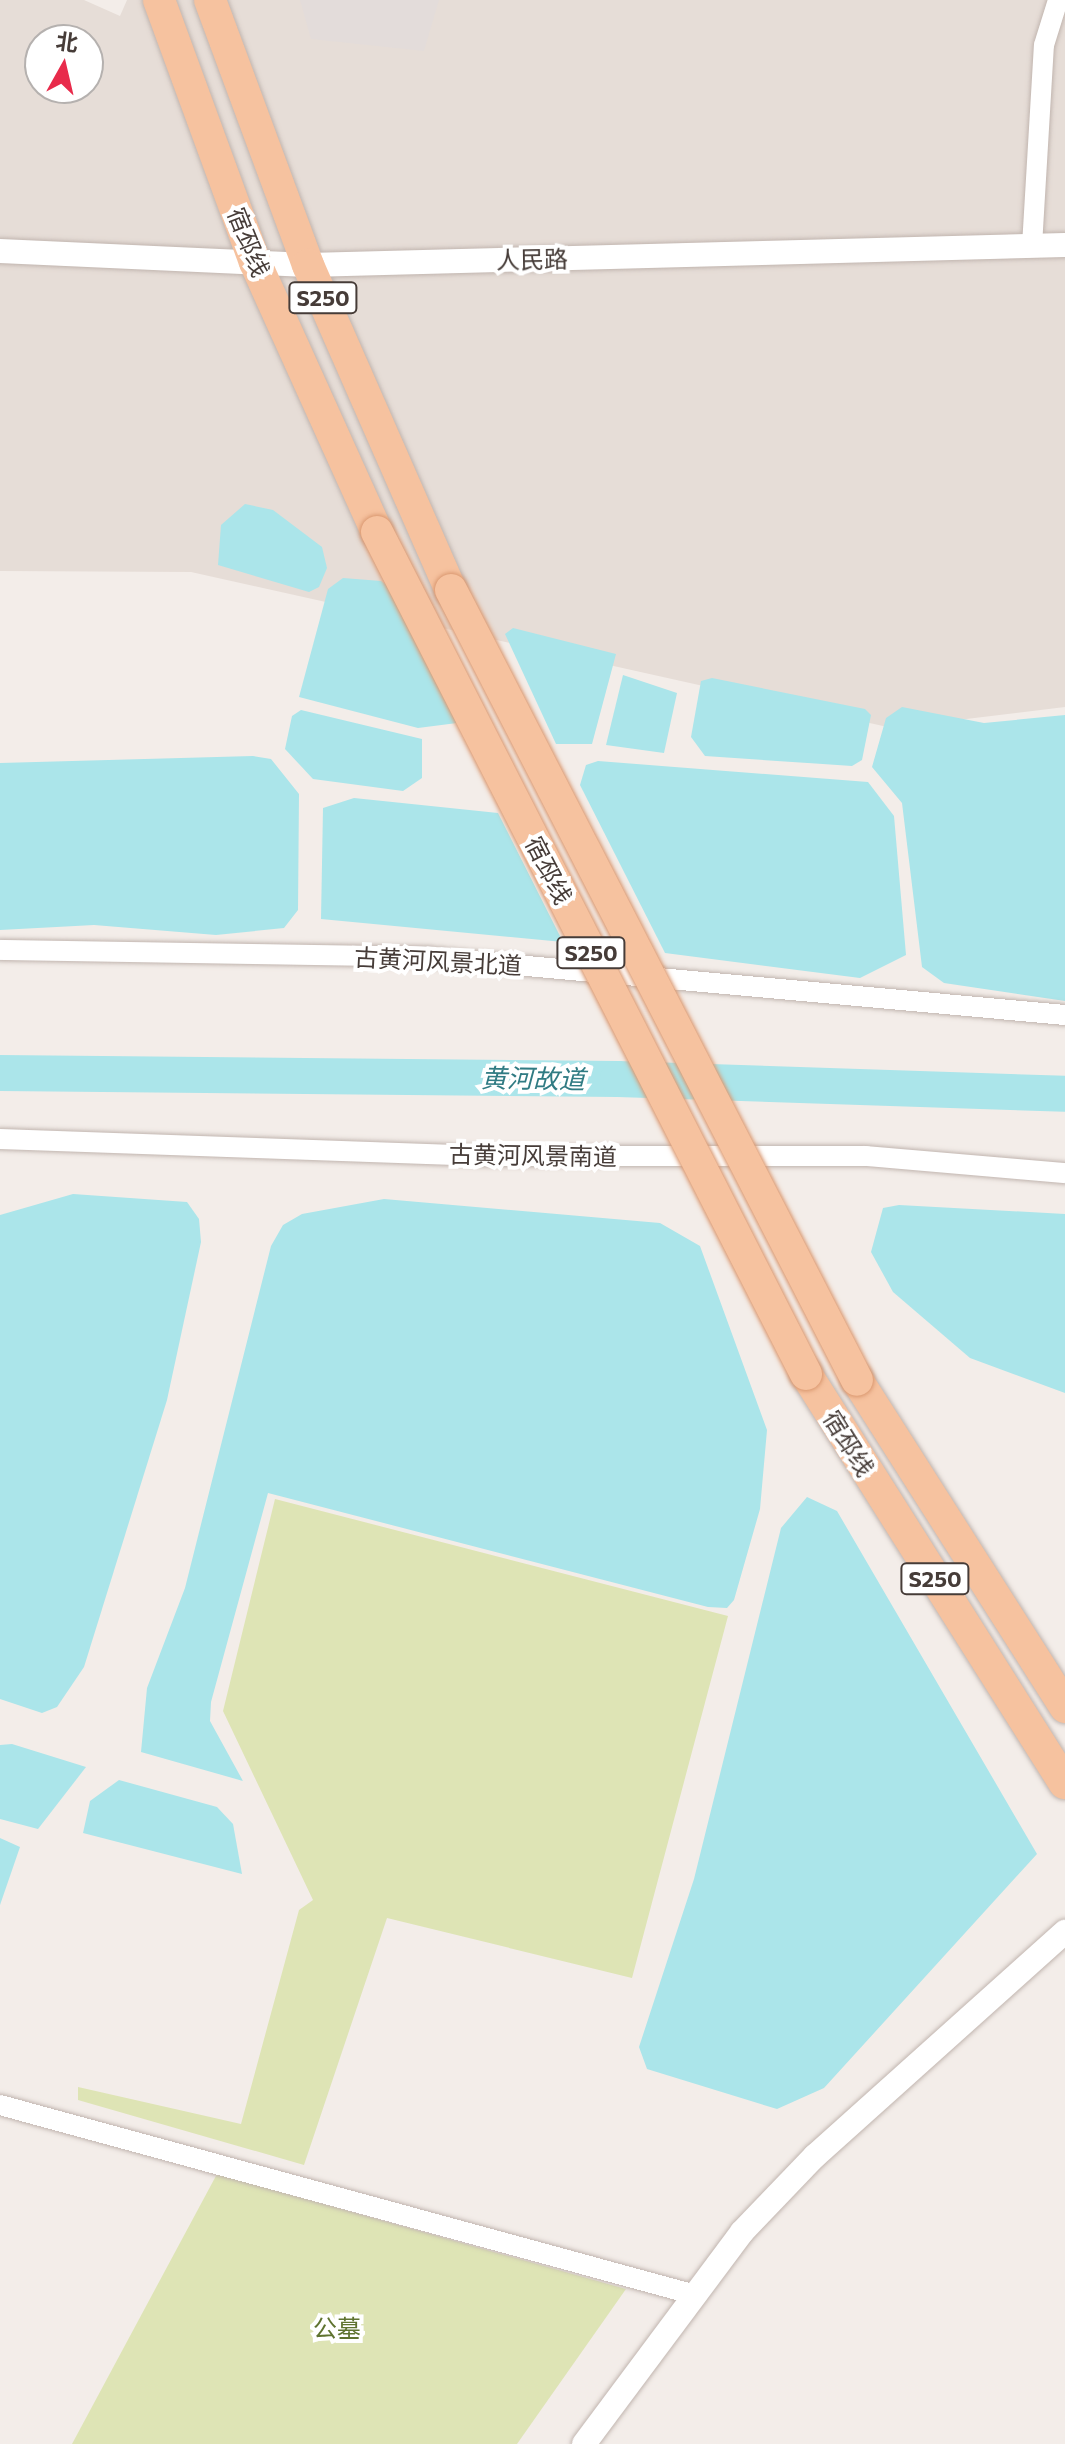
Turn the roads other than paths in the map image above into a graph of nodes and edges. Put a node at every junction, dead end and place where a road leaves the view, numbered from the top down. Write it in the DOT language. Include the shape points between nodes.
graph roads {
  1 [pos="159,0"];
  2 [pos="210,0"];
  3 [pos="1058,0"];
  4 [pos="1065,245"];
  5 [pos="1032,246"];
  6 [pos="0,251"];
  7 [pos="255,262"];
  8 [pos="308,265"];
  9 [pos="0,950"];
  10 [pos="1065,1015"];
  11 [pos="0,1139"];
  12 [pos="1065,1173"];
  13 [pos="1065,1707"];
  14 [pos="1065,1783"];
  15 [pos="1065,1932"];
  16 [pos="0,2105"];
  17 [pos="692,2294"];
  18 [pos="584,2444"];
  1 -- 7 [label="main road, 宿邳线 / S250"];
  2 -- 8 [label="main road, 宿邳线 / S250"];
  3 -- 5 [label="street" via="1044,45"];
  4 -- 5 [label="street, 人民路"];
  5 -- 8 [label="street, 人民路"];
  6 -- 7 [label="street, 人民路"];
  7 -- 8 [label="street, 人民路"];
  7 -- 14 [label="main road, 宿邳线 / S250, bridge" via="377,532 806,1374"];
  8 -- 13 [label="main road, 宿邳线 / S250, bridge" via="451,590 857,1380"];
  9 -- 10 [label="street, 古黄河风景北道" via="428,957"];
  11 -- 12 [label="street, 古黄河风景南道" via="484,1156 866,1156"];
  15 -- 17 [label="street" via="815,2156"];
  16 -- 17 [label="street"];
  17 -- 18 [label="street"];
}
